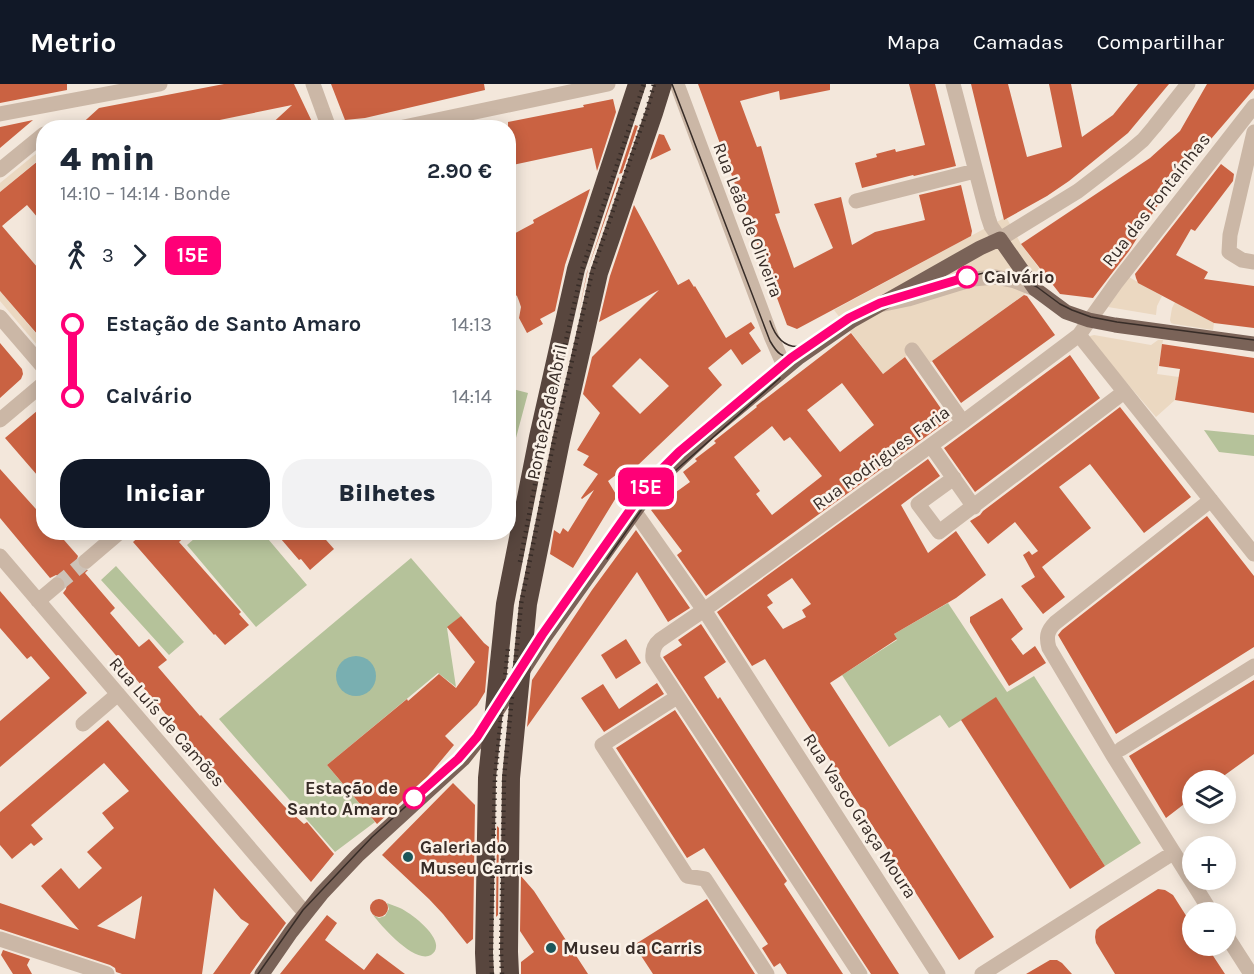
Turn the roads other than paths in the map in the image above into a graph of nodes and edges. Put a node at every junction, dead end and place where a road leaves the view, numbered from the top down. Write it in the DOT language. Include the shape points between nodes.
graph roads {
  1 [pos="160,84"];
  2 [pos="313,84"];
  3 [pos="608,84"];
  4 [pos="637,84"];
  5 [pos="663,84"];
  6 [pos="677,84"];
  7 [pos="953,84"];
  8 [pos="1188,84"];
  9 [pos="49,105"];
  10 [pos="1254,106"];
  11 [pos="0,114"];
  12 [pos="47,120"];
  13 [pos="326,120"];
  14 [pos="437,120"];
  15 [pos="1254,132"];
  16 [pos="36,141"];
  17 [pos="0,170"];
  18 [pos="975,171"];
  19 [pos="856,201"];
  20 [pos="1000,239"];
  21 [pos="1254,262"];
  22 [pos="1035,289"];
  23 [pos="881,304"];
  24 [pos="0,317"];
  25 [pos="1089,320"];
  26 [pos="1078,334"];
  27 [pos="1254,344"];
  28 [pos="912,350"];
  29 [pos="36,359"];
  30 [pos="785,368"];
  31 [pos="36,390"];
  32 [pos="1124,392"];
  33 [pos="0,420"];
  34 [pos="963,423"];
  35 [pos="931,446"];
  36 [pos="954,478"];
  37 [pos="1211,500"];
  38 [pos="974,507"];
  39 [pos="635,512"];
  40 [pos="111,540"];
  41 [pos="1254,554"];
  42 [pos="0,556"];
  43 [pos="86,561"];
  44 [pos="57,585"];
  45 [pos="38,601"];
  46 [pos="704,610"];
  47 [pos="1254,666"];
  48 [pos="118,694"];
  49 [pos="677,697"];
  50 [pos="82,724"];
  51 [pos="1121,749"];
  52 [pos="1173,853"];
  53 [pos="1205,902"];
  54 [pos="305,913"];
  55 [pos="0,939"];
  56 [pos="1236,951"];
  57 [pos="107,974"];
  58 [pos="262,974"];
  59 [pos="486,974"];
  60 [pos="510,974"];
  61 [pos="767,974"];
  62 [pos="860,974"];
  63 [pos="938,974"];
  64 [pos="982,974"];
  65 [pos="1251,974"];
  1 -- 9 [label="street"];
  2 -- 13 [label="street"];
  3 -- 14 [label="street"];
  4 -- 59 [label="highway, Ponte 25 de Abril" via="576,269 505,604 487,777"];
  5 -- 60 [label="highway, Ponte 25 de Abril" via="599,273 528,604 511,778"];
  6 -- 30 [label="street, Rua Leão de Oliveira"];
  7 -- 18 [label="street"];
  8 -- 20 [label="street" via="1130,151 1078,191"];
  9 -- 11 [label="street"];
  9 -- 12 [label="street"];
  10 -- 25 [label="street, Rua das Fontaínhas"];
  15 -- 21 [label="street" via="1229,252"];
  16 -- 17 [label="street"];
  18 -- 19 [label="street"];
  18 -- 20 [label="street" via="988,218"];
  20 -- 22 [label="main road"];
  20 -- 23 [label="main road"];
  22 -- 23 [label="street" via="996,276"];
  22 -- 25 [label="main road" via="1066,312"];
  23 -- 30 [label="main road"];
  24 -- 29 [label="street"];
  25 -- 26 [label="street, Rua das Fontaínhas"];
  25 -- 27 [label="main road"];
  26 -- 32 [label="street"];
  26 -- 34 [label="street, Rua Rodrigues Faria"];
  28 -- 34 [label="street"];
  30 -- 39 [label="main road" via="655,483"];
  31 -- 33 [label="street"];
  32 -- 37 [label="street"];
  32 -- 38 [label="street"];
  34 -- 35 [label="street, Rua Rodrigues Faria"];
  35 -- 36 [label="street"];
  35 -- 46 [label="street, Rua Rodrigues Faria"];
  36 -- 38 [label="street"];
  36 -- 38 [label="street" via="918,504 939,532"];
  37 -- 41 [label="street"];
  37 -- 52 [label="street" via="1055,623 1047,634 1049,648"];
  39 -- 46 [label="street"];
  39 -- 54 [label="main road" via="463,759 357,856"];
  40 -- 43 [label="street"];
  42 -- 45 [label="street, Rua Luís de Camões"];
  44 -- 45 [label="street"];
  45 -- 48 [label="street, Rua Luís de Camões"];
  46 -- 49 [label="street, Rua Rodrigues Faria" via="660,640 653,651 653,659"];
  46 -- 63 [label="street, Rua Vasco Graça Moura"];
  47 -- 51 [label="street"];
  48 -- 50 [label="street"];
  48 -- 54 [label="street, Rua Luís de Camões"];
  49 -- 61 [label="street" via="602,745 687,876 705,879"];
  49 -- 62 [label="street"];
  52 -- 53 [label="street"];
  52 -- 64 [label="street"];
  54 -- 58 [label="main road"];
  55 -- 57 [label="street"];
  56 -- 65 [label="street"];
}
